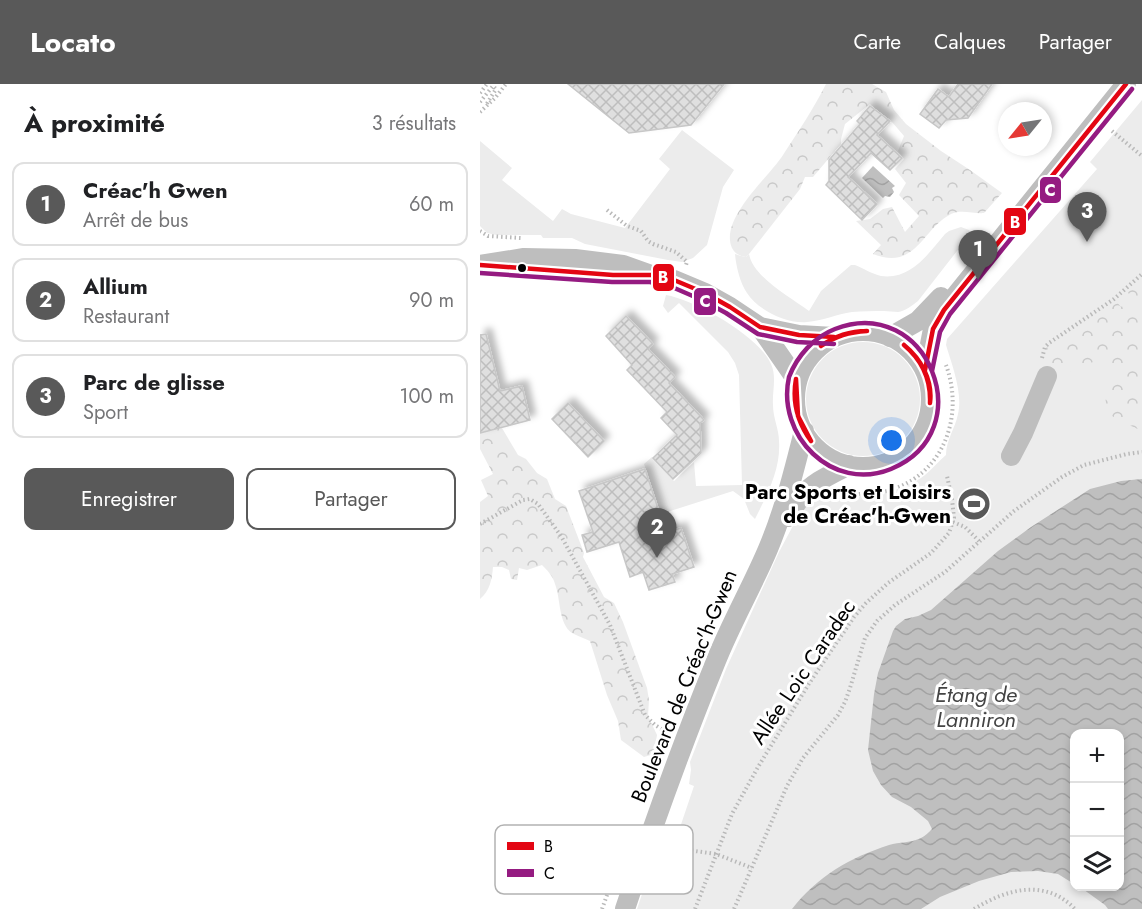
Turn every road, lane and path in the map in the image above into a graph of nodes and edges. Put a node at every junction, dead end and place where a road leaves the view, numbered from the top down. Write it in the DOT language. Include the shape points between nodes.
graph roads {
  1 [pos="487,84"];
  2 [pos="1112,84"];
  3 [pos="1126,84"];
  4 [pos="505,85"];
  5 [pos="480,93"];
  6 [pos="480,102"];
  7 [pos="486,105"];
  8 [pos="480,112"];
  9 [pos="1111,131"];
  10 [pos="1142,156"];
  11 [pos="607,210"];
  12 [pos="687,262"];
  13 [pos="482,265"];
  14 [pos="1142,274"];
  15 [pos="760,327"];
  16 [pos="890,336"];
  17 [pos="834,337"];
  18 [pos="943,358"];
  19 [pos="1045,369"];
  20 [pos="925,370"];
  21 [pos="796,379"];
  22 [pos="804,432"];
  23 [pos="1142,452"];
  24 [pos="1011,456"];
  25 [pos="849,465"];
  26 [pos="947,476"];
  27 [pos="833,493"];
  28 [pos="953,522"];
  29 [pos="480,524"];
  30 [pos="979,541"];
  31 [pos="767,550"];
  32 [pos="669,733"];
  33 [pos="654,825"];
  34 [pos="693,851"];
  35 [pos="716,854"];
  36 [pos="752,868"];
  37 [pos="631,894"];
  38 [pos="626,909"];
  39 [pos="695,909"];
  40 [pos="734,909"];
  41 [pos="974,909"];
  42 [pos="1075,909"];
  1 -- 5 [label="path"];
  2 -- 16 [label="street" via="938,301 918,321"];
  3 -- 20 [label="street" via="944,310 933,329"];
  4 -- 7 [label="path"];
  6 -- 7 [label="path" via="493,86 496,89"];
  7 -- 8 [label="path"];
  9 -- 10 [label="path"];
  11 -- 12 [label="path" via="627,226 641,231 648,241 676,252"];
  13 -- 15 [label="street" via="524,258 613,263 705,293"];
  14 -- 19 [label="path" via="1114,299 1049,343 1043,352"];
  15 -- 17 [label="street"];
  15 -- 21 [label="street"];
  16 -- 17 [label="street" via="865,331"];
  16 -- 20 [label="street" via="911,350"];
  17 -- 21 [label="street" via="811,355"];
  18 -- 27 [label="path" via="952,391 953,414 947,436 932,462 915,478 887,491"];
  19 -- 24 [label="street"];
  20 -- 25 [label="street" via="931,392 930,409 925,429 914,444 891,461"];
  21 -- 22 [label="street" via="796,408"];
  22 -- 25 [label="street" via="817,448"];
  22 -- 31 [label="street, Boulevard de Créac'h-Gwen"];
  23 -- 30 [label="path" via="1078,467"];
  25 -- 31 [label="street, Boulevard de Créac'h-Gwen" via="802,496"];
  26 -- 28 [label="path"];
  28 -- 30 [label="path" via="966,527"];
  28 -- 35 [label="path, Allée Loic Caradec" via="938,547 888,583 854,617 758,767"];
  29 -- 32 [label="path" via="523,500 538,504 561,536 610,625 645,715"];
  30 -- 36 [label="path" via="955,565 894,605 871,627 845,702 792,775"];
  31 -- 33 [label="street, Boulevard de Créac'h-Gwen" via="716,661"];
  34 -- 35 [label="path"];
  35 -- 36 [label="path"];
  35 -- 39 [label="path, Allée Loic Caradec"];
  36 -- 40 [label="path"];
  37 -- 38 [label="street, Boulevard de Créac'h-Gwen"];
  41 -- 42 [label="path" via="1001,896 1036,890 1057,895"];
}
